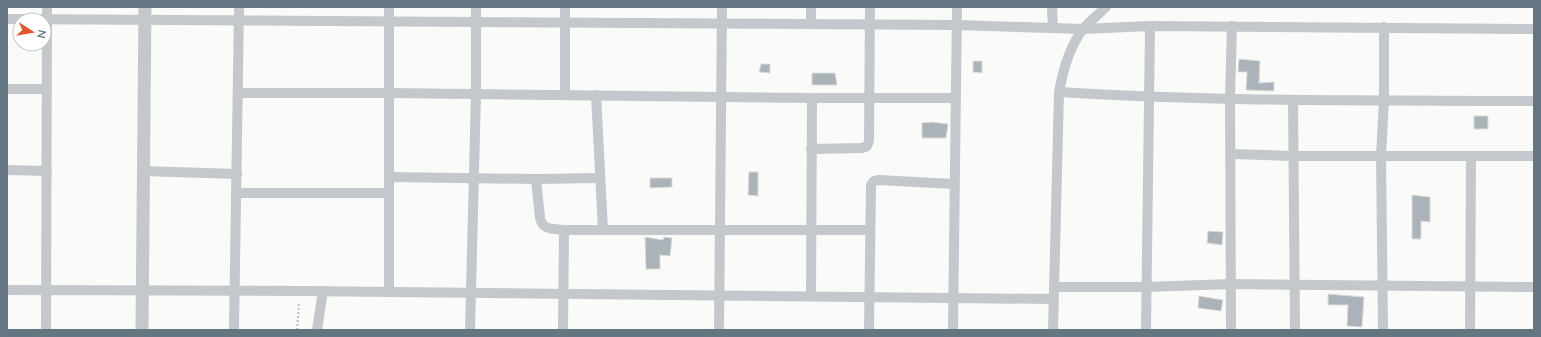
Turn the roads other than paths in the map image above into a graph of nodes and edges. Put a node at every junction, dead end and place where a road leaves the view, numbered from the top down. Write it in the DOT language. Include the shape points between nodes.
graph roads {
  1 [pos="239,7"];
  2 [pos="389,7"];
  3 [pos="476,7"];
  4 [pos="565,7"];
  5 [pos="722,7"];
  6 [pos="811,7"];
  7 [pos="870,7"];
  8 [pos="957,7"];
  9 [pos="1052,7"];
  10 [pos="1106,7"];
  11 [pos="145,13"];
  12 [pos="52,18"];
  13 [pos="239,20"];
  14 [pos="389,21"];
  15 [pos="476,22"];
  16 [pos="565,22"];
  17 [pos="722,23"];
  18 [pos="811,24"];
  19 [pos="870,24"];
  20 [pos="957,25"];
  21 [pos="1150,26"];
  22 [pos="1232,26"];
  23 [pos="1384,27"];
  24 [pos="1053,28"];
  25 [pos="1083,29"];
  26 [pos="1534,29"];
  27 [pos="47,52"];
  28 [pos="7,89"];
  29 [pos="47,89"];
  30 [pos="1059,92"];
  31 [pos="389,93"];
  32 [pos="238,94"];
  33 [pos="476,94"];
  34 [pos="565,94"];
  35 [pos="596,95"];
  36 [pos="720,96"];
  37 [pos="1149,97"];
  38 [pos="812,98"];
  39 [pos="869,98"];
  40 [pos="956,98"];
  41 [pos="1230,99"];
  42 [pos="1293,100"];
  43 [pos="1384,100"];
  44 [pos="1534,101"];
  45 [pos="812,149"];
  46 [pos="1231,154"];
  47 [pos="1381,155"];
  48 [pos="1293,156"];
  49 [pos="1471,156"];
  50 [pos="1534,156"];
  51 [pos="7,170"];
  52 [pos="47,171"];
  53 [pos="143,172"];
  54 [pos="237,174"];
  55 [pos="389,177"];
  56 [pos="474,178"];
  57 [pos="599,178"];
  58 [pos="536,179"];
  59 [pos="954,184"];
  60 [pos="236,193"];
  61 [pos="389,193"];
  62 [pos="564,230"];
  63 [pos="603,230"];
  64 [pos="720,230"];
  65 [pos="812,230"];
  66 [pos="870,230"];
  67 [pos="1231,284"];
  68 [pos="1295,285"];
  69 [pos="1383,286"];
  70 [pos="1470,286"];
  71 [pos="1054,287"];
  72 [pos="1146,287"];
  73 [pos="1534,287"];
  74 [pos="7,290"];
  75 [pos="46,290"];
  76 [pos="142,290"];
  77 [pos="234,291"];
  78 [pos="323,291"];
  79 [pos="390,292"];
  80 [pos="470,292"];
  81 [pos="564,293"];
  82 [pos="719,295"];
  83 [pos="811,296"];
  84 [pos="870,297"];
  85 [pos="953,297"];
  86 [pos="1053,299"];
  87 [pos="46,330"];
  88 [pos="142,330"];
  89 [pos="234,330"];
  90 [pos="317,330"];
  91 [pos="470,330"];
  92 [pos="563,330"];
  93 [pos="719,330"];
  94 [pos="869,330"];
  95 [pos="952,330"];
  96 [pos="1053,330"];
  97 [pos="1146,330"];
  98 [pos="1231,330"];
  99 [pos="1295,330"];
  100 [pos="1382,330"];
  101 [pos="1470,330"];
  1 -- 13 [label="street"];
  2 -- 14 [label="street"];
  3 -- 15 [label="street"];
  4 -- 16 [label="street"];
  5 -- 17 [label="street"];
  6 -- 18 [label="street"];
  7 -- 19 [label="street"];
  8 -- 20 [label="street"];
  9 -- 24 [label="street"];
  10 -- 25 [label="street"];
  11 -- 12 [label="street"];
  11 -- 13 [label="street"];
  11 -- 53 [label="street"];
  13 -- 14 [label="street"];
  13 -- 32 [label="street"];
  14 -- 15 [label="street"];
  14 -- 31 [label="street"];
  15 -- 16 [label="street"];
  15 -- 33 [label="street"];
  16 -- 17 [label="street"];
  16 -- 34 [label="street"];
  17 -- 18 [label="street"];
  17 -- 36 [label="street"];
  18 -- 19 [label="street"];
  19 -- 20 [label="street"];
  19 -- 39 [label="street"];
  20 -- 24 [label="street"];
  20 -- 40 [label="street"];
  21 -- 22 [label="street"];
  21 -- 25 [label="street"];
  21 -- 37 [label="street"];
  22 -- 23 [label="street"];
  22 -- 41 [label="street"];
  23 -- 26 [label="street"];
  23 -- 43 [label="street"];
  24 -- 25 [label="street"];
  25 -- 30 [label="street" via="1070,52"];
  27 -- 29 [label="street"];
  28 -- 29 [label="street"];
  29 -- 52 [label="street"];
  30 -- 37 [label="street"];
  30 -- 71 [label="street"];
  31 -- 32 [label="street"];
  31 -- 33 [label="street"];
  31 -- 55 [label="street"];
  32 -- 54 [label="street"];
  33 -- 34 [label="street"];
  33 -- 56 [label="street"];
  34 -- 35 [label="street"];
  35 -- 36 [label="street"];
  35 -- 57 [label="street"];
  36 -- 38 [label="street"];
  36 -- 64 [label="street"];
  37 -- 41 [label="street"];
  37 -- 72 [label="street"];
  38 -- 39 [label="street"];
  38 -- 45 [label="street"];
  39 -- 40 [label="street"];
  39 -- 45 [label="street" via="867,146"];
  40 -- 59 [label="street"];
  41 -- 42 [label="street"];
  41 -- 46 [label="street"];
  42 -- 43 [label="street"];
  42 -- 48 [label="street"];
  43 -- 44 [label="street"];
  43 -- 47 [label="street"];
  45 -- 65 [label="street"];
  46 -- 48 [label="street"];
  46 -- 67 [label="street"];
  47 -- 48 [label="street"];
  47 -- 49 [label="street"];
  47 -- 69 [label="street"];
  48 -- 68 [label="street"];
  49 -- 50 [label="street"];
  49 -- 70 [label="street"];
  51 -- 52 [label="street"];
  52 -- 75 [label="street"];
  53 -- 54 [label="street"];
  53 -- 76 [label="street"];
  54 -- 60 [label="street"];
  55 -- 56 [label="street"];
  55 -- 61 [label="street"];
  56 -- 58 [label="street"];
  56 -- 80 [label="street"];
  57 -- 58 [label="street"];
  57 -- 63 [label="street"];
  58 -- 62 [label="street" via="542,224 545,227"];
  59 -- 66 [label="street" via="878,180 874,182 871,185"];
  59 -- 85 [label="street"];
  60 -- 61 [label="street"];
  60 -- 77 [label="street"];
  61 -- 79 [label="street"];
  62 -- 63 [label="street"];
  62 -- 81 [label="street"];
  63 -- 64 [label="street"];
  64 -- 65 [label="street"];
  64 -- 82 [label="street"];
  65 -- 66 [label="street"];
  65 -- 83 [label="street"];
  66 -- 84 [label="street"];
  67 -- 68 [label="street"];
  67 -- 72 [label="street"];
  67 -- 98 [label="street"];
  68 -- 69 [label="street"];
  68 -- 99 [label="street"];
  69 -- 70 [label="street"];
  69 -- 100 [label="street"];
  70 -- 73 [label="street"];
  70 -- 101 [label="street"];
  71 -- 72 [label="street"];
  71 -- 86 [label="street"];
  72 -- 97 [label="street"];
  74 -- 75 [label="street"];
  75 -- 76 [label="street"];
  75 -- 87 [label="street"];
  76 -- 77 [label="street"];
  76 -- 88 [label="street"];
  77 -- 78 [label="street"];
  77 -- 89 [label="street"];
  78 -- 79 [label="street"];
  78 -- 90 [label="street"];
  79 -- 80 [label="street"];
  80 -- 81 [label="street"];
  80 -- 91 [label="street"];
  81 -- 82 [label="street"];
  81 -- 92 [label="street"];
  82 -- 83 [label="street"];
  82 -- 93 [label="street"];
  83 -- 84 [label="street"];
  84 -- 85 [label="street"];
  84 -- 94 [label="street"];
  85 -- 86 [label="street"];
  85 -- 95 [label="street"];
  86 -- 96 [label="street"];
}
